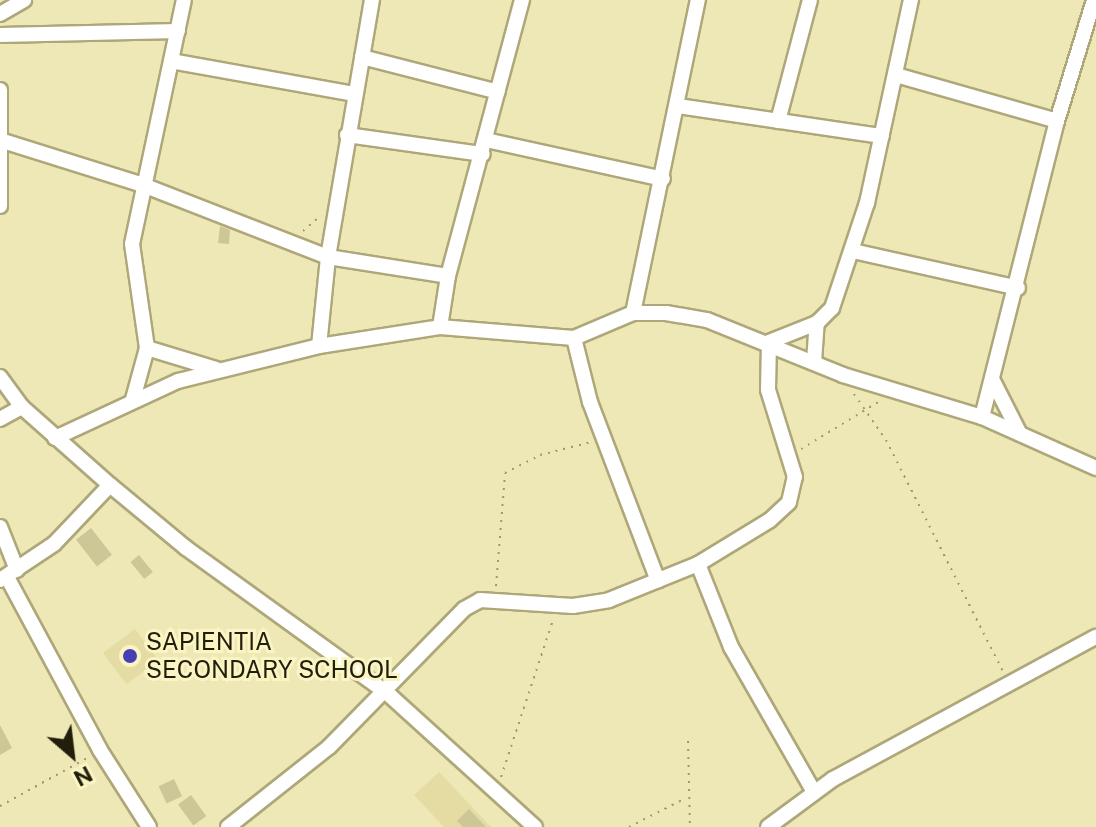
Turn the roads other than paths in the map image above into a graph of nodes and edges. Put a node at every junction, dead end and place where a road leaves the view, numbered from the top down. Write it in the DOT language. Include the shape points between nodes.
graph roads {
  1 [pos="24,0"];
  2 [pos="184,0"];
  3 [pos="372,0"];
  4 [pos="522,0"];
  5 [pos="698,0"];
  6 [pos="810,0"];
  7 [pos="911,0"];
  8 [pos="1094,0"];
  9 [pos="0,14"];
  10 [pos="178,31"];
  11 [pos="0,35"];
  12 [pos="362,57"];
  13 [pos="171,61"];
  14 [pos="896,75"];
  15 [pos="0,90"];
  16 [pos="498,92"];
  17 [pos="355,94"];
  18 [pos="678,106"];
  19 [pos="778,121"];
  20 [pos="1057,121"];
  21 [pos="347,135"];
  22 [pos="882,136"];
  23 [pos="3,141"];
  24 [pos="484,147"];
  25 [pos="663,179"];
  26 [pos="143,185"];
  27 [pos="1,196"];
  28 [pos="853,251"];
  29 [pos="328,257"];
  30 [pos="448,276"];
  31 [pos="1018,288"];
  32 [pos="633,313"];
  33 [pos="817,323"];
  34 [pos="440,327"];
  35 [pos="574,338"];
  36 [pos="769,342"];
  37 [pos="319,346"];
  38 [pos="147,348"];
  39 [pos="814,362"];
  40 [pos="216,369"];
  41 [pos="0,377"];
  42 [pos="993,381"];
  43 [pos="133,399"];
  44 [pos="22,407"];
  45 [pos="982,417"];
  46 [pos="0,419"];
  47 [pos="1020,434"];
  48 [pos="55,438"];
  49 [pos="1096,468"];
  50 [pos="110,485"];
  51 [pos="0,527"];
  52 [pos="698,564"];
  53 [pos="8,576"];
  54 [pos="658,581"];
  55 [pos="1096,637"];
  56 [pos="386,692"];
  57 [pos="814,792"];
  58 [pos="149,827"];
  59 [pos="228,827"];
  60 [pos="535,827"];
  61 [pos="768,827"];
  1 -- 9 [label="street"];
  2 -- 10 [label="street"];
  3 -- 12 [label="street"];
  4 -- 16 [label="street"];
  5 -- 18 [label="street"];
  6 -- 19 [label="street"];
  7 -- 14 [label="street"];
  8 -- 20 [label="street"];
  10 -- 11 [label="street"];
  10 -- 13 [label="street"];
  12 -- 16 [label="street"];
  12 -- 17 [label="street"];
  13 -- 17 [label="street"];
  13 -- 26 [label="street"];
  14 -- 20 [label="street"];
  14 -- 22 [label="street"];
  15 -- 23 [label="street"];
  16 -- 24 [label="street"];
  17 -- 21 [label="street"];
  18 -- 19 [label="street"];
  18 -- 25 [label="street"];
  19 -- 22 [label="street"];
  20 -- 31 [label="street"];
  21 -- 24 [label="street"];
  21 -- 29 [label="street"];
  22 -- 28 [label="street"];
  23 -- 26 [label="street"];
  23 -- 27 [label="street"];
  24 -- 25 [label="street"];
  24 -- 30 [label="street"];
  25 -- 32 [label="street"];
  26 -- 29 [label="street"];
  26 -- 38 [label="street" via="132,244"];
  28 -- 31 [label="street"];
  28 -- 33 [label="street" via="832,308"];
  29 -- 30 [label="street"];
  29 -- 37 [label="street"];
  30 -- 34 [label="street"];
  31 -- 42 [label="street"];
  32 -- 35 [label="street"];
  32 -- 36 [label="street" via="690,317"];
  33 -- 36 [label="street"];
  33 -- 39 [label="street"];
  34 -- 35 [label="street"];
  34 -- 37 [label="street"];
  35 -- 54 [label="street" via="604,439"];
  36 -- 39 [label="street"];
  36 -- 52 [label="street" via="768,390 795,477 789,502 770,520"];
  37 -- 40 [label="street"];
  38 -- 40 [label="street"];
  38 -- 43 [label="street"];
  39 -- 45 [label="street"];
  40 -- 43 [label="street"];
  41 -- 44 [label="street"];
  42 -- 45 [label="street"];
  42 -- 47 [label="street"];
  43 -- 48 [label="street"];
  44 -- 46 [label="street"];
  44 -- 48 [label="street"];
  45 -- 47 [label="street"];
  47 -- 49 [label="street"];
  48 -- 50 [label="street"];
  50 -- 53 [label="street" via="86,516"];
  50 -- 56 [label="street" via="198,557"];
  51 -- 53 [label="street"];
  52 -- 54 [label="street"];
  52 -- 57 [label="street" via="731,647"];
  53 -- 58 [label="street" via="100,750"];
  54 -- 56 [label="street" via="592,605 495,597 464,609"];
  55 -- 57 [label="street"];
  56 -- 59 [label="street" via="329,747"];
  56 -- 60 [label="street"];
  57 -- 61 [label="street"];
}
